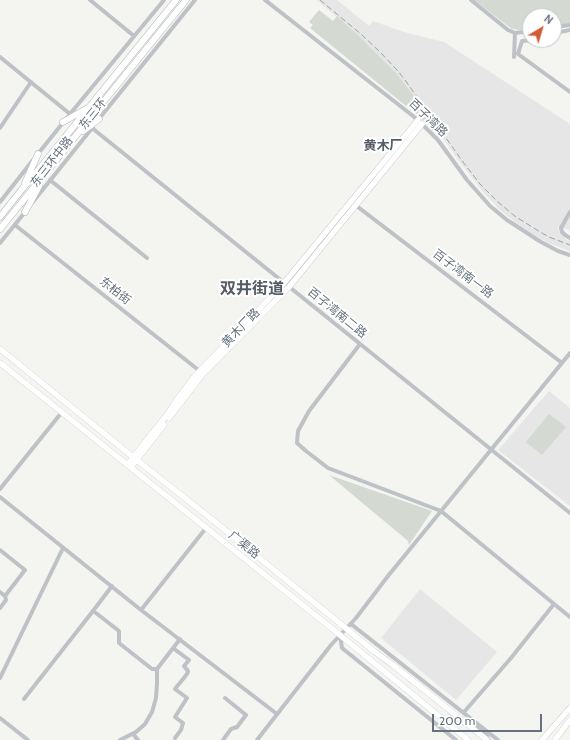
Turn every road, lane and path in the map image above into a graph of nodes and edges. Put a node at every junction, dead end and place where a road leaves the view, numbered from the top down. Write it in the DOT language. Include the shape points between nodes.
graph roads {
  1 [pos="90,0"];
  2 [pos="164,0"];
  3 [pos="176,0"];
  4 [pos="186,0"];
  5 [pos="194,0"];
  6 [pos="265,0"];
  7 [pos="470,0"];
  8 [pos="522,32"];
  9 [pos="515,33"];
  10 [pos="134,36"];
  11 [pos="522,42"];
  12 [pos="514,47"];
  13 [pos="520,48"];
  14 [pos="0,57"];
  15 [pos="514,57"];
  16 [pos="31,82"];
  17 [pos="570,92"];
  18 [pos="89,107"];
  19 [pos="70,114"];
  20 [pos="99,118"];
  21 [pos="63,122"];
  22 [pos="420,122"];
  23 [pos="0,128"];
  24 [pos="92,128"];
  25 [pos="75,136"];
  26 [pos="38,154"];
  27 [pos="45,173"];
  28 [pos="50,180"];
  29 [pos="23,188"];
  30 [pos="0,202"];
  31 [pos="353,203"];
  32 [pos="25,212"];
  33 [pos="570,212"];
  34 [pos="0,217"];
  35 [pos="15,225"];
  36 [pos="0,229"];
  37 [pos="570,238"];
  38 [pos="0,243"];
  39 [pos="570,255"];
  40 [pos="147,258"];
  41 [pos="286,285"];
  42 [pos="360,344"];
  43 [pos="0,349"];
  44 [pos="570,353"];
  45 [pos="0,363"];
  46 [pos="562,363"];
  47 [pos="201,372"];
  48 [pos="62,412"];
  49 [pos="492,450"];
  50 [pos="135,459"];
  51 [pos="129,466"];
  52 [pos="0,490"];
  53 [pos="0,497"];
  54 [pos="441,511"];
  55 [pos="570,513"];
  56 [pos="206,528"];
  57 [pos="63,548"];
  58 [pos="0,550"];
  59 [pos="112,586"];
  60 [pos="0,592"];
  61 [pos="5,596"];
  62 [pos="554,604"];
  63 [pos="0,608"];
  64 [pos="141,610"];
  65 [pos="96,613"];
  66 [pos="570,617"];
  67 [pos="351,624"];
  68 [pos="346,628"];
  69 [pos="340,635"];
  70 [pos="180,639"];
  71 [pos="173,648"];
  72 [pos="157,670"];
  73 [pos="0,678"];
  74 [pos="225,698"];
  75 [pos="24,699"];
  76 [pos="570,708"];
  77 [pos="464,712"];
  78 [pos="277,714"];
  79 [pos="0,718"];
  80 [pos="472,719"];
  81 [pos="570,720"];
  82 [pos="136,738"];
  83 [pos="175,739"];
  84 [pos="28,740"];
  85 [pos="120,740"];
  86 [pos="223,740"];
  87 [pos="257,740"];
  88 [pos="456,740"];
  89 [pos="468,740"];
  90 [pos="488,740"];
  91 [pos="498,740"];
  92 [pos="542,740"];
  93 [pos="555,740"];
  1 -- 10 [label="street"];
  2 -- 10 [label="street, 东三环中路"];
  3 -- 18 [label="highway, 东三环"];
  4 -- 25 [label="highway, 东三环"];
  5 -- 20 [label="street, 东三环中路"];
  6 -- 22 [label="street, 百子湾路"];
  7 -- 9 [label="street"];
  8 -- 9 [label="street"];
  9 -- 12 [label="street"];
  10 -- 19 [label="street, 东三环中路"];
  11 -- 13 [label="street"];
  12 -- 13 [label="street"];
  12 -- 15 [label="street"];
  13 -- 17 [label="street" via="518,54"];
  14 -- 16 [label="street"];
  16 -- 19 [label="street"];
  16 -- 23 [label="street"];
  18 -- 21 [label="highway"];
  18 -- 29 [label="highway, 东三环"];
  19 -- 21 [label="street, 东三环中路"];
  20 -- 24 [label="street, 东三环中路"];
  20 -- 25 [label="highway"];
  21 -- 26 [label="street, 东三环中路"];
  22 -- 31 [label="main road, 黄木厂路"];
  22 -- 39 [label="street, 百子湾路" via="438,140 477,193 490,206 529,235"];
  24 -- 28 [label="street, 东三环中路"];
  24 -- 41 [label="street, 百子湾南二路"];
  25 -- 27 [label="highway, 东三环"];
  26 -- 29 [label="highway"];
  26 -- 30 [label="street, 东三环中路"];
  27 -- 32 [label="highway"];
  27 -- 36 [label="highway, 东三环"];
  28 -- 32 [label="street, 东三环中路"];
  28 -- 40 [label="street"];
  29 -- 34 [label="highway, 东三环"];
  31 -- 41 [label="main road, 黄木厂路"];
  31 -- 46 [label="street, 百子湾南一路"];
  32 -- 35 [label="street, 东三环中路"];
  33 -- 37 [label="street" via="561,228"];
  35 -- 38 [label="street, 东三环中路"];
  35 -- 47 [label="street, 东柏街"];
  41 -- 42 [label="street, 百子湾南二路"];
  41 -- 47 [label="main road, 黄木厂路"];
  42 -- 49 [label="street, 百子湾南二路"];
  42 -- 54 [label="street" via="309,411 298,431 297,443 328,468"];
  43 -- 50 [label="main road, 广渠路"];
  44 -- 46 [label="street"];
  45 -- 48 [label="main road, 广渠路"];
  46 -- 49 [label="street"];
  47 -- 50 [label="main road, 黄木厂路"];
  48 -- 51 [label="main road, 广渠路"];
  48 -- 52 [label="street"];
  49 -- 54 [label="street"];
  49 -- 55 [label="street, 百子湾南二路"];
  50 -- 51 [label="main road, 黄木厂路"];
  50 -- 68 [label="main road, 广渠路"];
  51 -- 56 [label="main road, 广渠路"];
  53 -- 57 [label="street"];
  54 -- 62 [label="street"];
  54 -- 67 [label="street"];
  56 -- 64 [label="street"];
  56 -- 69 [label="main road, 广渠路"];
  57 -- 59 [label="street"];
  57 -- 73 [label="street"];
  58 -- 61 [label="street" via="25,570"];
  59 -- 64 [label="street"];
  59 -- 75 [label="street"];
  60 -- 61 [label="street"];
  61 -- 63 [label="street" via="6,600"];
  62 -- 66 [label="street"];
  62 -- 77 [label="street"];
  64 -- 70 [label="street"];
  65 -- 72 [label="street" via="119,631 119,644"];
  67 -- 68 [label="street"];
  67 -- 77 [label="street"];
  68 -- 69 [label="street"];
  68 -- 90 [label="main road, 广渠路"];
  69 -- 78 [label="street"];
  69 -- 88 [label="street" via="342,648"];
  69 -- 89 [label="main road, 广渠路"];
  70 -- 71 [label="street"];
  70 -- 78 [label="street"];
  71 -- 72 [label="street"];
  71 -- 83 [label="street" via="189,660 184,666 188,674 175,689 188,698 175,717 183,723 182,730"];
  72 -- 82 [label="street" via="156,698 152,712 145,724 136,732"];
  74 -- 86 [label="street" via="246,715"];
  76 -- 92 [label="main road"];
  77 -- 80 [label="street"];
  78 -- 87 [label="street"];
  79 -- 84 [label="street"];
  80 -- 90 [label="street"];
  80 -- 91 [label="street"];
  81 -- 93 [label="main road"];
  82 -- 85 [label="street"];
}
